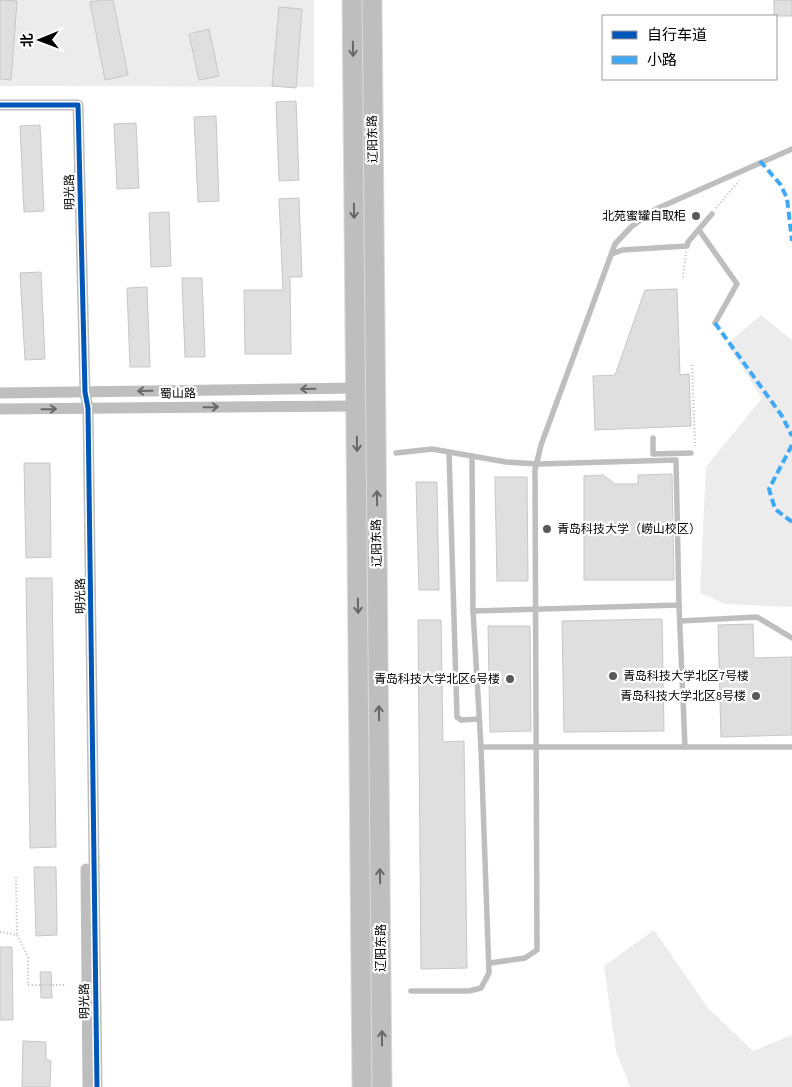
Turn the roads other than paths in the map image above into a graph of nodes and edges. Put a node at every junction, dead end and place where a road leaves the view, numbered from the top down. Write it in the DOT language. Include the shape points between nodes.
graph roads {
  1 [pos="352,0"];
  2 [pos="372,0"];
  3 [pos="0,105"];
  4 [pos="792,149"];
  5 [pos="712,214"];
  6 [pos="699,230"];
  7 [pos="612,254"];
  8 [pos="715,323"];
  9 [pos="84,392"];
  10 [pos="0,393"];
  11 [pos="356,397"];
  12 [pos="85,408"];
  13 [pos="0,409"];
  14 [pos="653,438"];
  15 [pos="449,452"];
  16 [pos="396,453"];
  17 [pos="691,453"];
  18 [pos="472,456"];
  19 [pos="538,464"];
  20 [pos="679,605"];
  21 [pos="535,609"];
  22 [pos="473,611"];
  23 [pos="680,621"];
  24 [pos="792,638"];
  25 [pos="479,720"];
  26 [pos="481,747"];
  27 [pos="537,747"];
  28 [pos="685,747"];
  29 [pos="792,747"];
  30 [pos="490,963"];
  31 [pos="411,991"];
  32 [pos="88,1087"];
  33 [pos="96,1087"];
  34 [pos="362,1087"];
  35 [pos="382,1087"];
  1 -- 11 [label="main road, 辽阳东路, one-way"];
  35 -- 2 [label="main road, 辽阳东路, one-way"];
  3 -- 9 [label="street, 明光路" via="78,105"];
  4 -- 7 [label="lane" via="656,209 623,235"];
  5 -- 6 [label="lane"];
  6 -- 7 [label="lane" via="687,246 622,250"];
  6 -- 8 [label="lane" via="737,284"];
  7 -- 19 [label="lane" via="544,436"];
  9 -- 10 [label="street, 蜀山路"];
  11 -- 9 [label="street, 蜀山路, one-way"];
  9 -- 12 [label="street, 明光路"];
  12 -- 11 [label="street, 蜀山路, one-way"];
  11 -- 34 [label="main road, 辽阳东路, one-way"];
  13 -- 12 [label="street, 蜀山路, one-way"];
  12 -- 32 [label="street, 明光路"];
  12 -- 33 [label="street, 明光路"];
  14 -- 17 [label="lane" via="653,454"];
  15 -- 16 [label="lane" via="432,449"];
  15 -- 18 [label="lane"];
  15 -- 25 [label="lane" via="457,717"];
  18 -- 19 [label="lane"];
  18 -- 22 [label="lane"];
  19 -- 20 [label="lane" via="676,460"];
  19 -- 21 [label="lane" via="535,470"];
  20 -- 21 [label="lane"];
  20 -- 23 [label="lane"];
  21 -- 22 [label="lane"];
  21 -- 27 [label="lane"];
  22 -- 25 [label="lane"];
  23 -- 24 [label="lane" via="757,618"];
  23 -- 28 [label="lane"];
  25 -- 26 [label="lane"];
  26 -- 27 [label="lane"];
  26 -- 30 [label="lane"];
  27 -- 28 [label="lane"];
  27 -- 30 [label="lane" via="537,950 525,958"];
  28 -- 29 [label="lane"];
  30 -- 31 [label="lane" via="482,988"];
}
